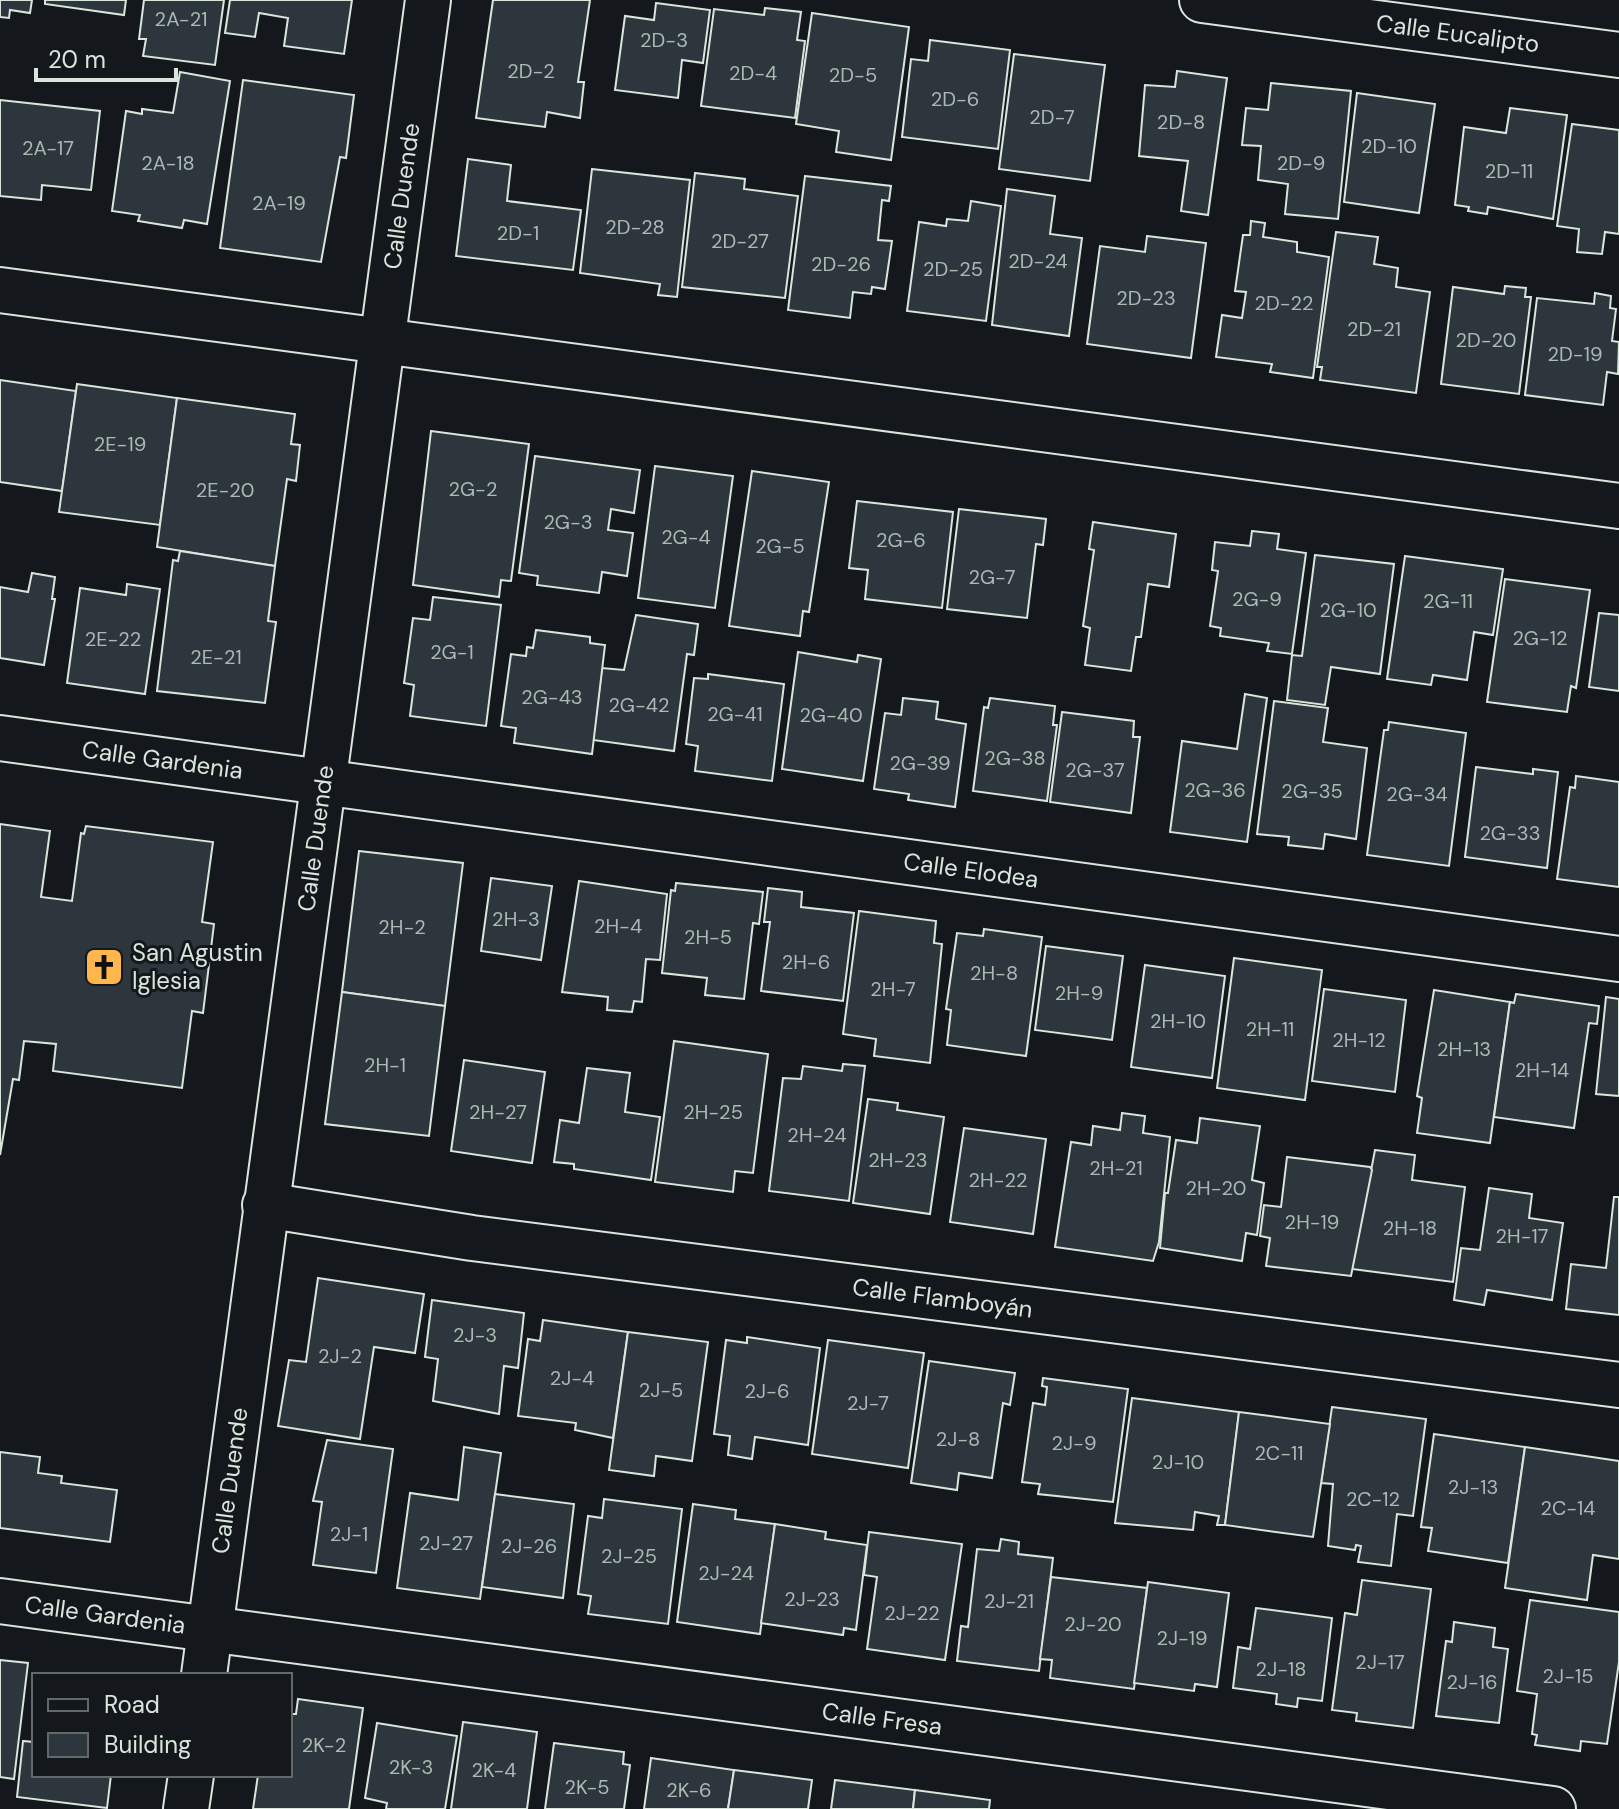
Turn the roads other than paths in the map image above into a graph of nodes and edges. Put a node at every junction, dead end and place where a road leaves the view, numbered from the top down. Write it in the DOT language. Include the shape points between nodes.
graph roads {
  1 [pos="428,0"];
  2 [pos="1202,0"];
  3 [pos="1619,55"];
  4 [pos="0,290"];
  5 [pos="381,340"];
  6 [pos="1619,506"];
  7 [pos="0,738"];
  8 [pos="323,783"];
  9 [pos="1619,959"];
  10 [pos="265,1205"];
  11 [pos="1619,1385"];
  12 [pos="0,1601"];
  13 [pos="210,1629"];
  14 [pos="204,1673"];
  15 [pos="191,1777"];
  16 [pos="186,1809"];
  17 [pos="1553,1809"];
  1 -- 5 [label="street, Calle Duende"];
  2 -- 3 [label="street, Calle Eucalipto"];
  4 -- 5 [label="street"];
  5 -- 6 [label="street"];
  5 -- 8 [label="street, Calle Duende"];
  7 -- 8 [label="street, Calle Gardenia"];
  8 -- 9 [label="street, Calle Elodea"];
  8 -- 10 [label="street, Calle Duende"];
  10 -- 11 [label="street, Calle Flamboyán" via="488,1240"];
  10 -- 13 [label="street, Calle Duende"];
  12 -- 13 [label="street, Calle Gardenia"];
  13 -- 14 [label="street, Calle Duende"];
  13 -- 17 [label="street, Calle Fresa"];
  15 -- 16 [label="street"];
}
